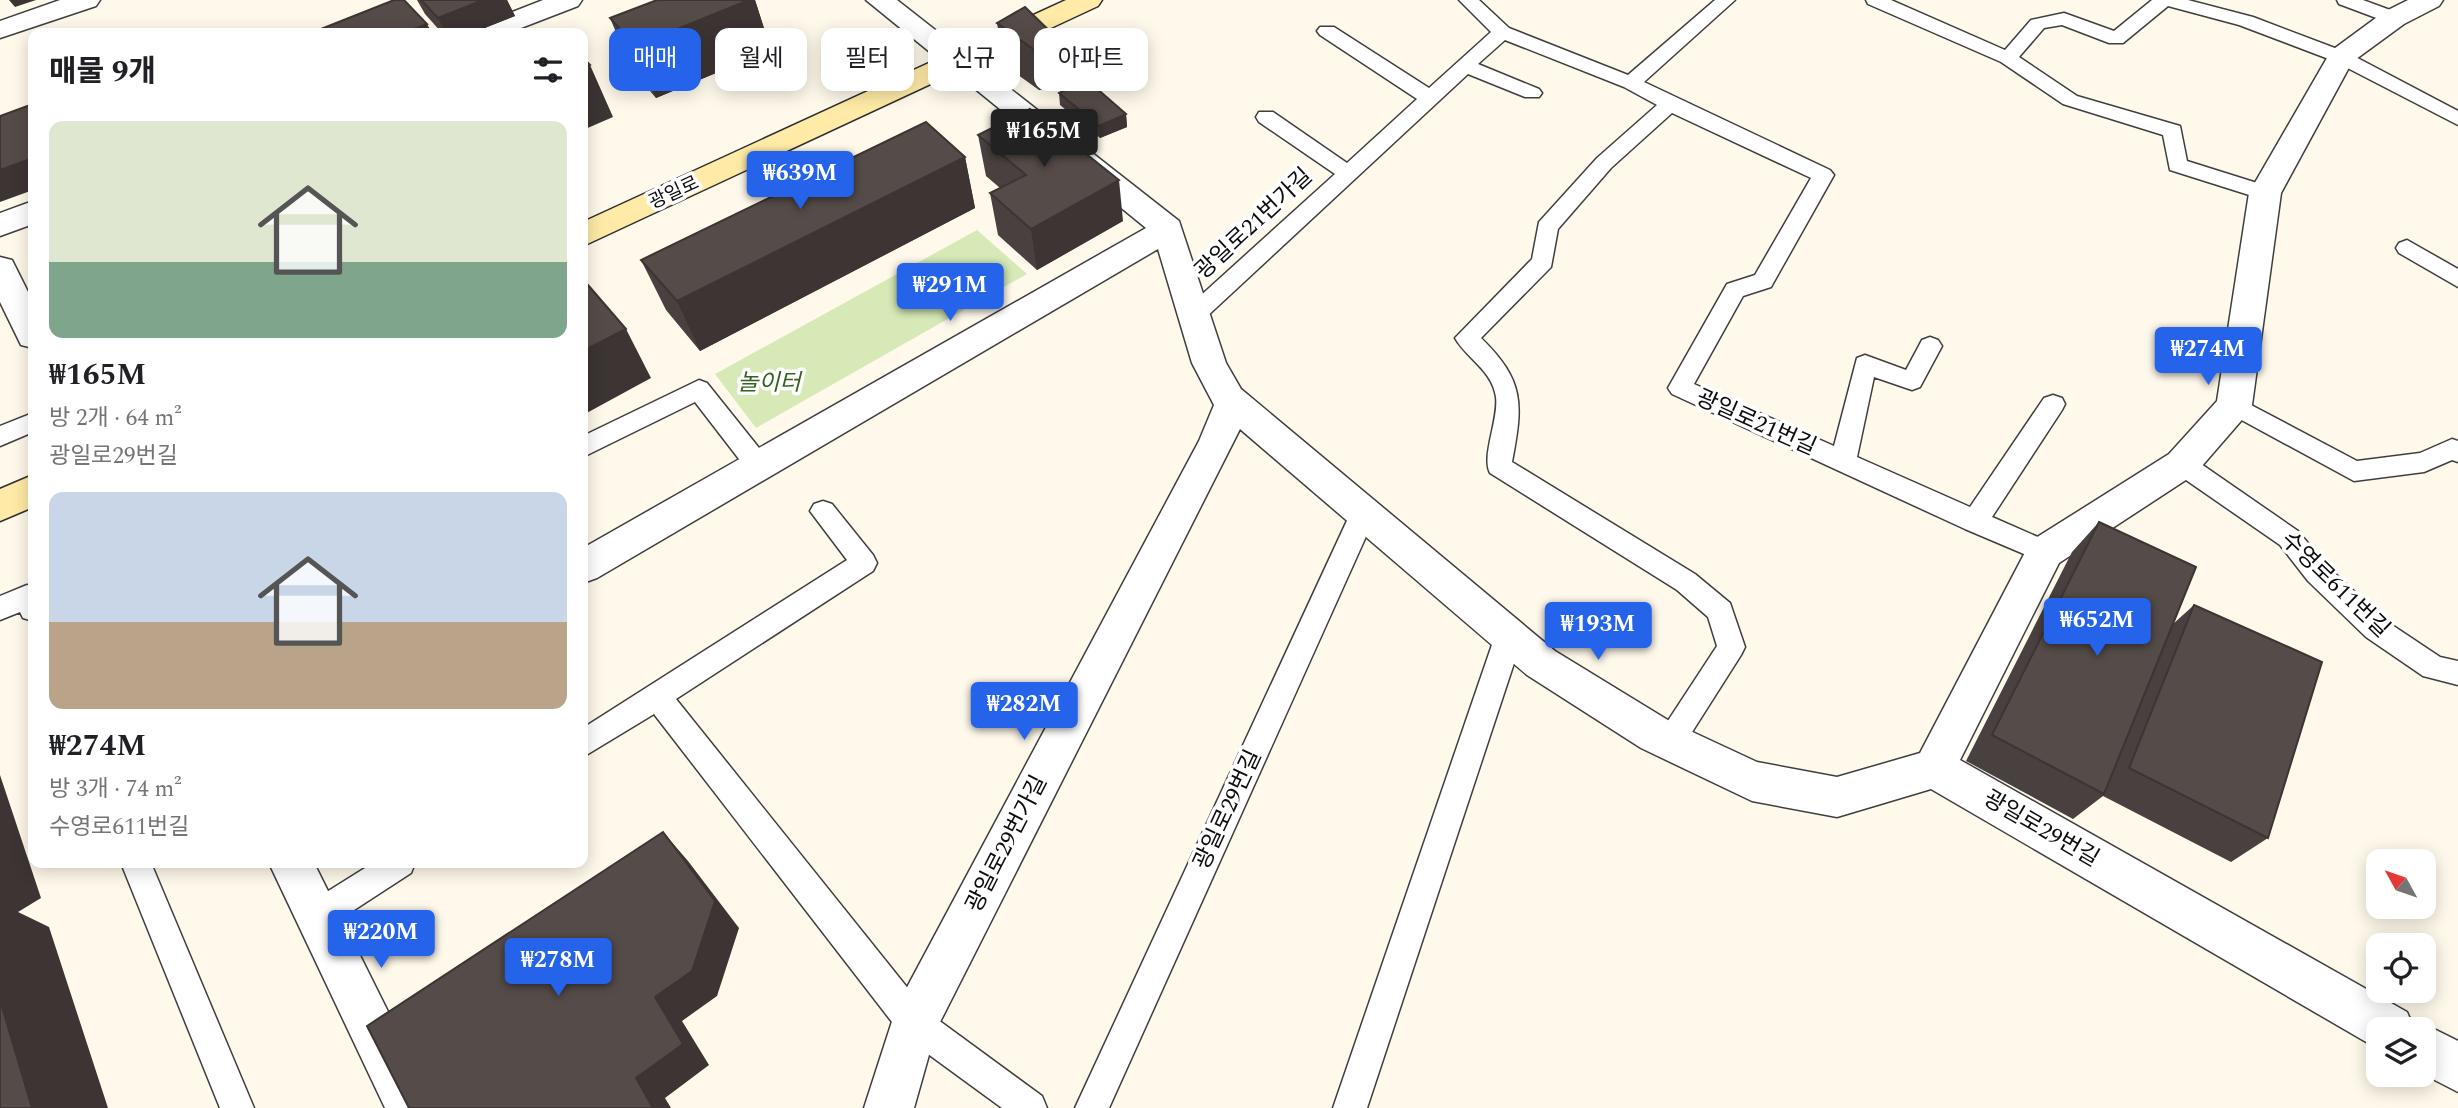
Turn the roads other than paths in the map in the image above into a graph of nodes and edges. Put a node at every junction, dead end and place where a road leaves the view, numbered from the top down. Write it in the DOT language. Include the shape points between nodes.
graph roads {
  1 [pos="86,0"];
  2 [pos="568,0"];
  3 [pos="880,0"];
  4 [pos="1088,0"];
  5 [pos="1468,0"];
  6 [pos="1726,0"];
  7 [pos="1875,0"];
  8 [pos="2165,0"];
  9 [pos="2346,0"];
  10 [pos="2429,0"];
  11 [pos="2394,18"];
  12 [pos="497,28"];
  13 [pos="0,30"];
  14 [pos="1327,31"];
  15 [pos="1020,32"];
  16 [pos="1502,32"];
  17 [pos="928,40"];
  18 [pos="2341,57"];
  19 [pos="2008,58"];
  20 [pos="1465,66"];
  21 [pos="928,75"];
  22 [pos="1631,83"];
  23 [pos="992,91"];
  24 [pos="1532,93"];
  25 [pos="1430,98"];
  26 [pos="1671,104"];
  27 [pos="1266,117"];
  28 [pos="2458,119"];
  29 [pos="1348,173"];
  30 [pos="2265,193"];
  31 [pos="28,214"];
  32 [pos="0,225"];
  33 [pos="1168,229"];
  34 [pos="588,233"];
  35 [pos="2407,248"];
  36 [pos="2458,279"];
  37 [pos="4,285"];
  38 [pos="1195,314"];
  39 [pos="28,327"];
  40 [pos="1930,346"];
  41 [pos="1233,402"];
  42 [pos="2053,404"];
  43 [pos="2234,405"];
  44 [pos="28,424"];
  45 [pos="0,437"];
  46 [pos="588,444"];
  47 [pos="2458,452"];
  48 [pos="1843,462"];
  49 [pos="2182,464"];
  50 [pos="758,465"];
  51 [pos="28,492"];
  52 [pos="0,506"];
  53 [pos="824,510"];
  54 [pos="1364,512"];
  55 [pos="1974,522"];
  56 [pos="2045,552"];
  57 [pos="588,563"];
  58 [pos="28,598"];
  59 [pos="0,609"];
  60 [pos="1509,636"];
  61 [pos="2458,673"];
  62 [pos="657,696"];
  63 [pos="588,741"];
  64 [pos="1670,742"];
  65 [pos="1934,768"];
  66 [pos="138,868"];
  67 [pos="293,868"];
  68 [pos="392,868"];
  69 [pos="317,916"];
  70 [pos="2369,1017"];
  71 [pos="914,1023"];
  72 [pos="2436,1055"];
  73 [pos="2458,1068"];
  74 [pos="237,1108"];
  75 [pos="411,1108"];
  76 [pos="889,1108"];
  77 [pos="1030,1108"];
  78 [pos="1091,1108"];
  79 [pos="1350,1108"];
  1 -- 13 [label="street"];
  2 -- 12 [label="street"];
  3 -- 17 [label="street"];
  4 -- 15 [label="street, 광일로"];
  5 -- 16 [label="lane, 광일로21번길"];
  6 -- 22 [label="lane"];
  7 -- 19 [label="lane"];
  8 -- 18 [label="lane" via="2246,21"];
  8 -- 19 [label="lane" via="2116,39 2064,19 2038,24"];
  9 -- 11 [label="lane"];
  10 -- 11 [label="street"];
  11 -- 18 [label="street"];
  14 -- 25 [label="lane"];
  16 -- 20 [label="lane, 광일로21번가길"];
  16 -- 22 [label="lane, 광일로21번길"];
  18 -- 28 [label="lane"];
  18 -- 30 [label="street"];
  19 -- 30 [label="lane" via="2070,100 2173,131 2177,165"];
  20 -- 24 [label="lane"];
  20 -- 25 [label="lane, 광일로21번가길"];
  21 -- 34 [label="street, 광일로"];
  22 -- 26 [label="lane, 광일로21번길"];
  23 -- 33 [label="street"];
  25 -- 29 [label="lane, 광일로21번가길"];
  26 -- 48 [label="lane, 광일로21번길" via="1823,175 1763,281 1735,290 1680,388"];
  26 -- 64 [label="lane" via="1604,163 1547,227 1542,262 1467,338 1494,364 1511,398 1499,466 1686,582 1720,611 1731,647"];
  27 -- 29 [label="lane, 광일로21번가길"];
  29 -- 38 [label="lane, 광일로21번가길"];
  30 -- 43 [label="street"];
  31 -- 32 [label="street"];
  33 -- 38 [label="street"];
  33 -- 50 [label="street"];
  35 -- 36 [label="lane"];
  37 -- 39 [label="street"];
  38 -- 41 [label="street" via="1209,363"];
  40 -- 48 [label="lane, 광일로21번길" via="1912,381 1865,364"];
  41 -- 54 [label="street"];
  41 -- 71 [label="street, 광일로29번가길"];
  42 -- 55 [label="lane"];
  43 -- 47 [label="lane" via="2354,471 2424,462 2452,449"];
  43 -- 49 [label="street"];
  44 -- 45 [label="lane"];
  46 -- 50 [label="lane" via="699,388"];
  48 -- 55 [label="lane, 광일로21번길"];
  49 -- 56 [label="street"];
  49 -- 61 [label="lane, 수영로611번길" via="2289,538 2317,573 2376,629 2433,667"];
  50 -- 57 [label="street"];
  51 -- 52 [label="street"];
  53 -- 62 [label="lane" via="864,563"];
  54 -- 60 [label="street"];
  54 -- 78 [label="lane, 광일로29번길"];
  55 -- 56 [label="lane, 광일로21번길"];
  56 -- 65 [label="street"];
  58 -- 59 [label="lane"];
  60 -- 64 [label="street" via="1541,663"];
  60 -- 79 [label="lane"];
  62 -- 63 [label="lane"];
  62 -- 71 [label="lane"];
  64 -- 65 [label="street" via="1752,781 1838,797"];
  65 -- 70 [label="street, 광일로29번길"];
  66 -- 74 [label="lane"];
  67 -- 69 [label="street"];
  68 -- 69 [label="lane"];
  69 -- 75 [label="street"];
  71 -- 76 [label="street, 광일로29번가길"];
  71 -- 77 [label="lane"];
  72 -- 73 [label="street"];
}
